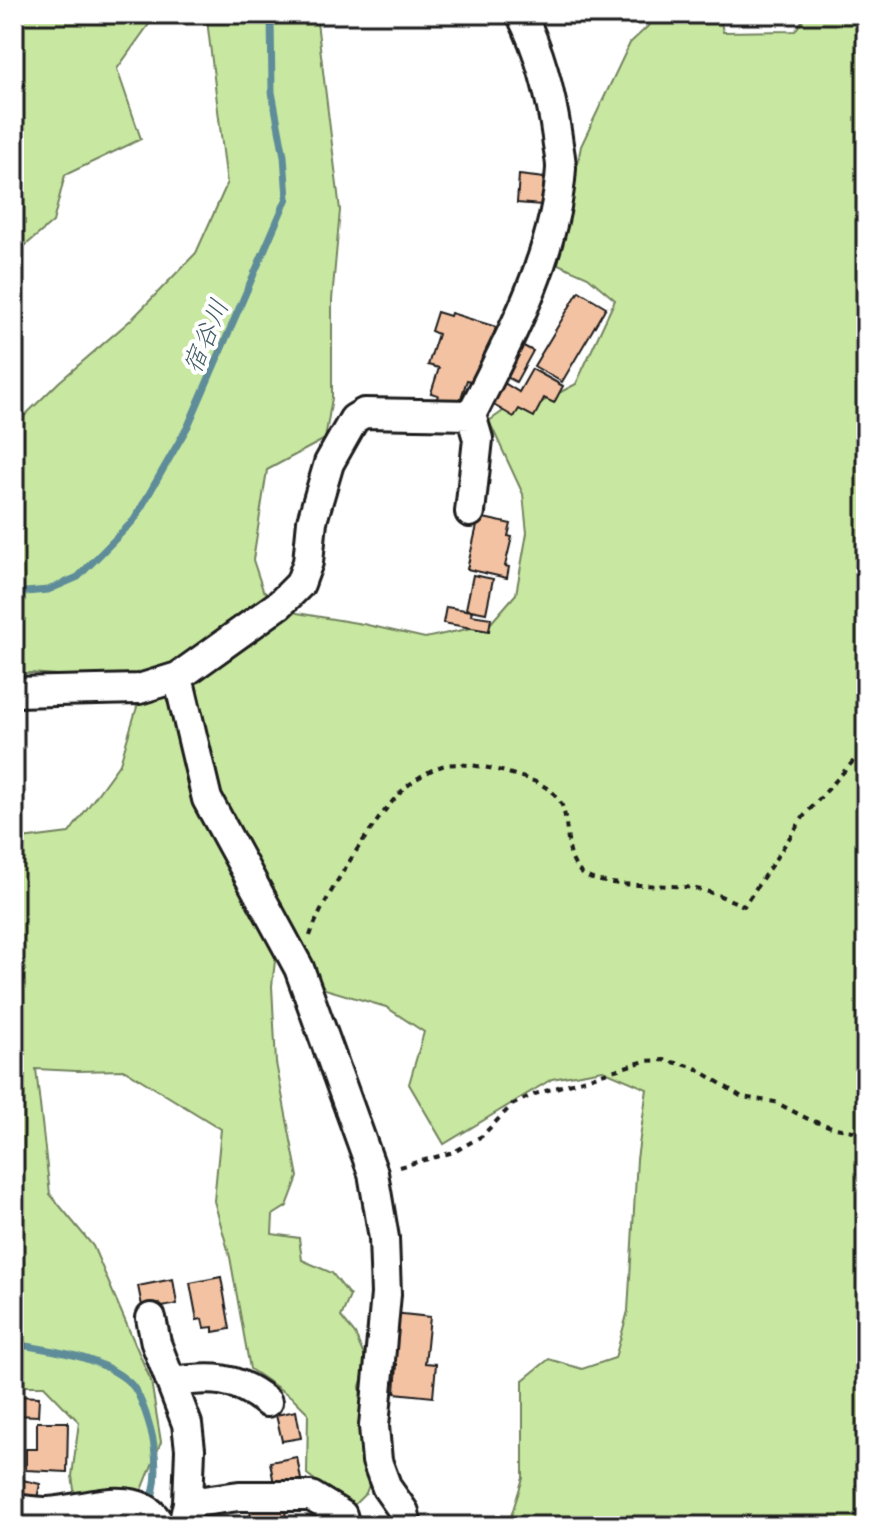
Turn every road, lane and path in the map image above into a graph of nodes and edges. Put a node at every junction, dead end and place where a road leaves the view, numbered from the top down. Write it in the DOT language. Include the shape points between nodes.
graph roads {
  1 [pos="521,14"];
  2 [pos="471,415"];
  3 [pos="470,512"];
  4 [pos="178,677"];
  5 [pos="14,692"];
  6 [pos="866,747"];
  7 [pos="299,968"];
  8 [pos="866,1133"];
  9 [pos="373,1173"];
  10 [pos="151,1318"];
  11 [pos="173,1382"];
  12 [pos="267,1402"];
  13 [pos="14,1509"];
  14 [pos="185,1514"];
  15 [pos="160,1526"];
  16 [pos="345,1526"];
  17 [pos="407,1526"];
  1 -- 2 [label="street" via="537,46 553,105 561,166 549,243"];
  2 -- 3 [label="street" via="478,439"];
  2 -- 4 [label="street" via="364,413 354,419 329,463 300,584"];
  4 -- 5 [label="street" via="139,689"];
  4 -- 7 [label="street" via="207,799"];
  6 -- 7 [label="path" via="804,816 744,906 686,887 596,881 581,874 569,850 557,797 537,782 501,771 445,765 401,792 361,845 312,927"];
  7 -- 9 [label="street"];
  8 -- 9 [label="path" via="810,1120 775,1102 742,1097 694,1067 645,1061 512,1105 482,1136 454,1152"];
  9 -- 17 [label="street" via="386,1294 376,1449 387,1488"];
  10 -- 11 [label="street"];
  11 -- 12 [label="street" via="228,1380"];
  11 -- 14 [label="street" via="190,1449"];
  13 -- 15 [label="street" via="138,1505 155,1515"];
  14 -- 16 [label="street" via="239,1496 311,1496 342,1515"];
}
